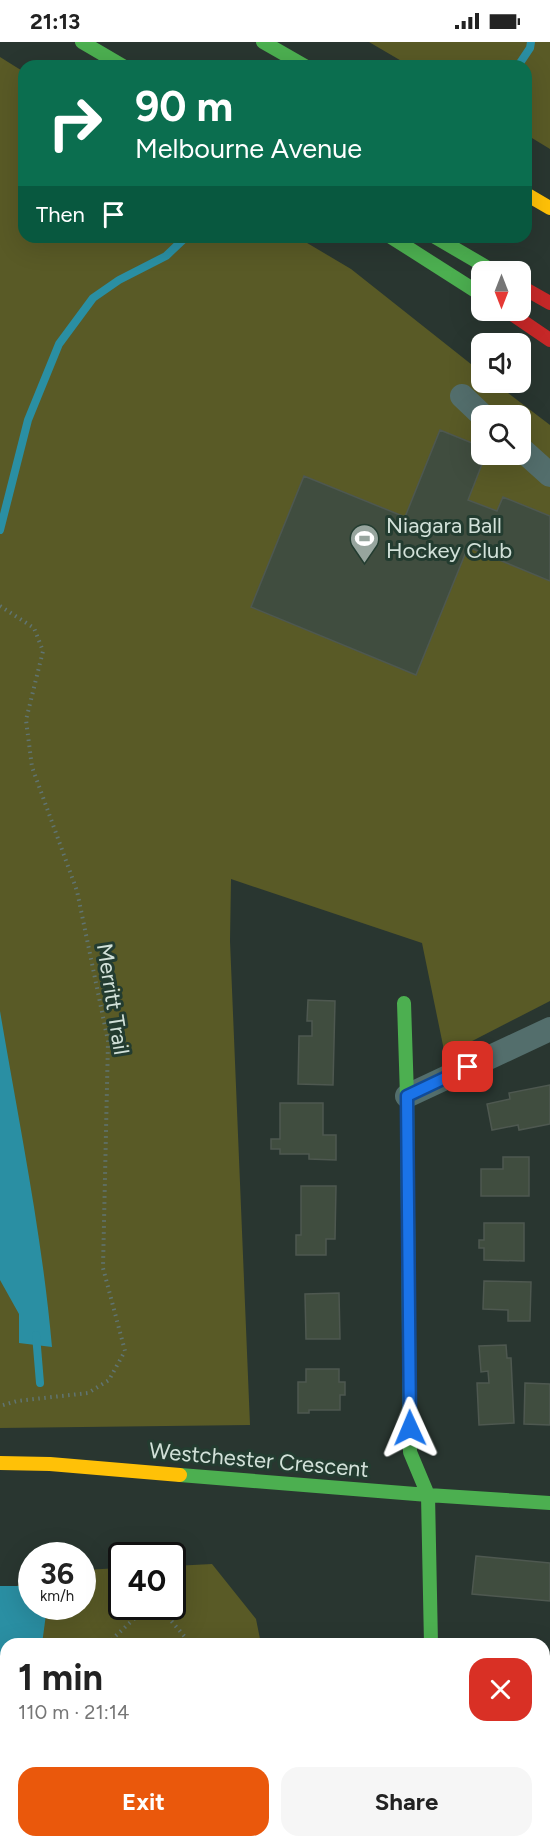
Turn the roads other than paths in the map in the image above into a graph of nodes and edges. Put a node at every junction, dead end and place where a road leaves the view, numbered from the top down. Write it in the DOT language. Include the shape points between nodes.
graph roads {
  1 [pos="81,42"];
  2 [pos="263,42"];
  3 [pos="112,60"];
  4 [pos="294,60"];
  5 [pos="532,198"];
  6 [pos="550,208"];
  7 [pos="400,243"];
  8 [pos="445,243"];
  9 [pos="476,261"];
  10 [pos="471,288"];
  11 [pos="531,292"];
  12 [pos="550,303"];
  13 [pos="522,321"];
  14 [pos="550,340"];
  15 [pos="462,396"];
  16 [pos="471,405"];
  17 [pos="531,458"];
  18 [pos="550,475"];
  19 [pos="404,1002"];
  20 [pos="550,1029"];
  21 [pos="407,1096"];
  22 [pos="0,1463"];
  23 [pos="428,1495"];
  24 [pos="550,1503"];
  25 [pos="430,1638"];
  1 -- 3 [label="main road"];
  2 -- 4 [label="main road"];
  5 -- 6 [label="main road"];
  7 -- 10 [label="main road"];
  8 -- 9 [label="main road"];
  11 -- 12 [label="main road"];
  13 -- 14 [label="main road"];
  15 -- 16 [label="street"];
  17 -- 18 [label="street"];
  19 -- 21 [label="main road"];
  20 -- 21 [label="street"];
  21 -- 23 [label="main road" via="410,1452"];
  22 -- 23 [label="main road, Westchester Crescent"];
  23 -- 24 [label="main road, Westchester Crescent"];
  23 -- 25 [label="main road"];
}
